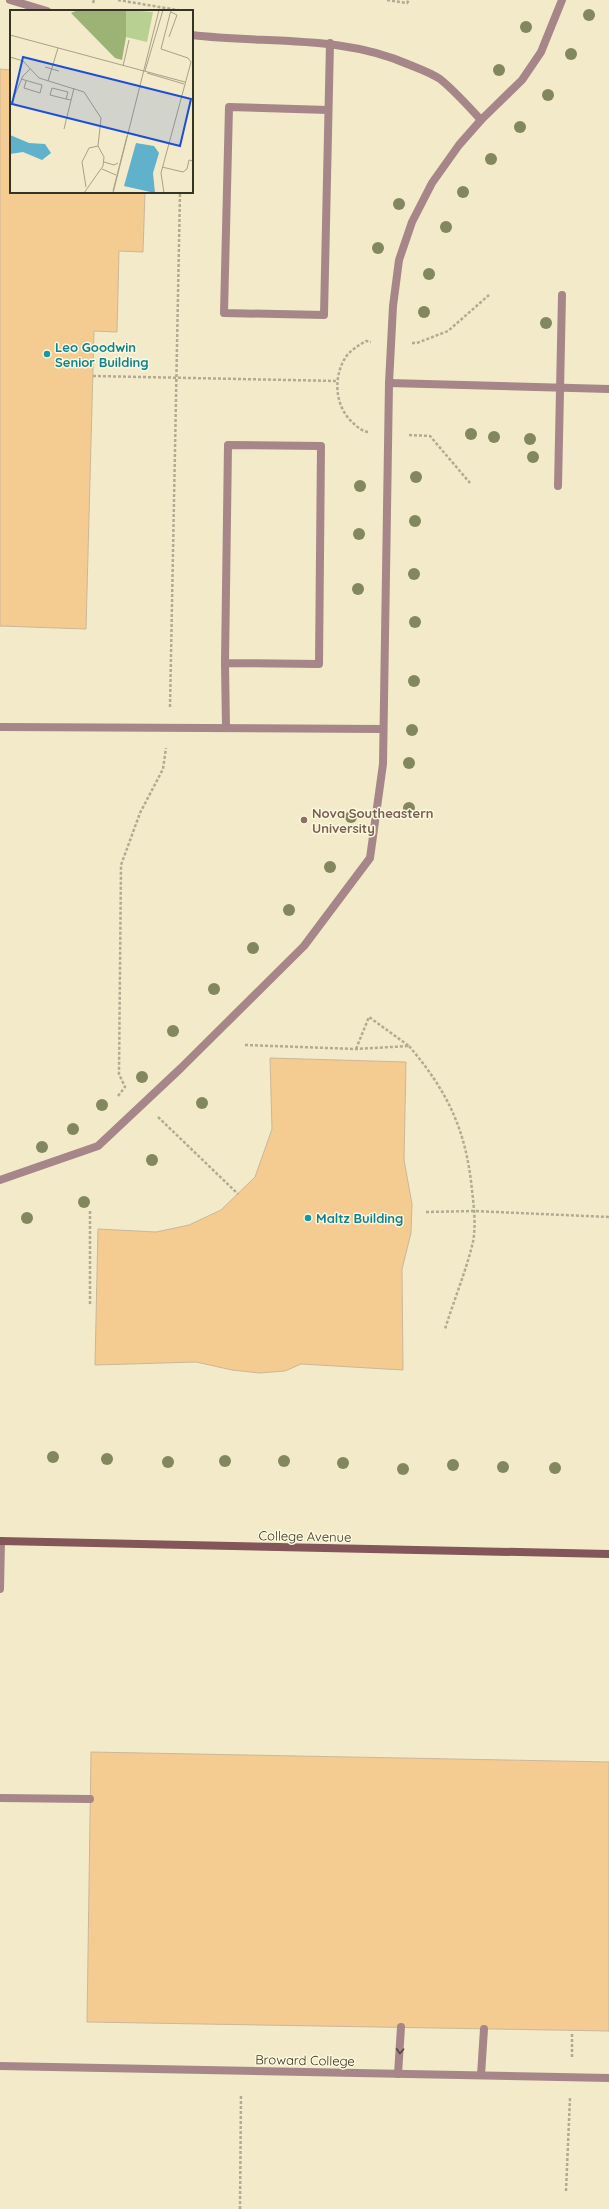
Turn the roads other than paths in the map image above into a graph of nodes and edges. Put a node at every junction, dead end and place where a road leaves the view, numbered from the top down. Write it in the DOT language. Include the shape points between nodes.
graph roads {
  1 [pos="10,0"];
  2 [pos="562,0"];
  3 [pos="44,10"];
  4 [pos="193,35"];
  5 [pos="330,43"];
  6 [pos="328,110"];
  7 [pos="481,120"];
  8 [pos="562,295"];
  9 [pos="389,383"];
  10 [pos="560,387"];
  11 [pos="609,389"];
  12 [pos="558,486"];
  13 [pos="225,663"];
  14 [pos="0,727"];
  15 [pos="226,728"];
  16 [pos="383,729"];
  17 [pos="0,1180"];
  18 [pos="0,1541"];
  19 [pos="609,1554"];
  20 [pos="0,1589"];
  21 [pos="0,1798"];
  22 [pos="90,1799"];
  23 [pos="401,2027"];
  24 [pos="484,2029"];
  25 [pos="0,2066"];
  26 [pos="398,2074"];
  27 [pos="481,2076"];
  28 [pos="609,2078"];
  1 -- 3 [label="street"];
  2 -- 7 [label="street" via="541,52 522,80"];
  4 -- 5 [label="street"];
  5 -- 6 [label="street"];
  5 -- 7 [label="street" via="374,51 423,70 440,79"];
  6 -- 6 [label="street" via="324,315 224,312 229,107"];
  7 -- 9 [label="street" via="432,183 412,222 399,260 393,306"];
  8 -- 10 [label="street"];
  9 -- 10 [label="street"];
  9 -- 16 [label="street"];
  10 -- 11 [label="street"];
  10 -- 12 [label="street"];
  13 -- 13 [label="street" via="228,446 321,446 320,664"];
  13 -- 15 [label="street"];
  14 -- 15 [label="street"];
  15 -- 16 [label="street"];
  16 -- 17 [label="street" via="383,764 370,858 304,946 98,1146"];
  18 -- 19 [label="street, College Avenue"];
  18 -- 20 [label="street"];
  21 -- 22 [label="street"];
  23 -- 26 [label="street, one-way"];
  24 -- 27 [label="street"];
  25 -- 26 [label="street, Broward College"];
  26 -- 27 [label="street, Broward College"];
  27 -- 28 [label="street, Broward College"];
}
